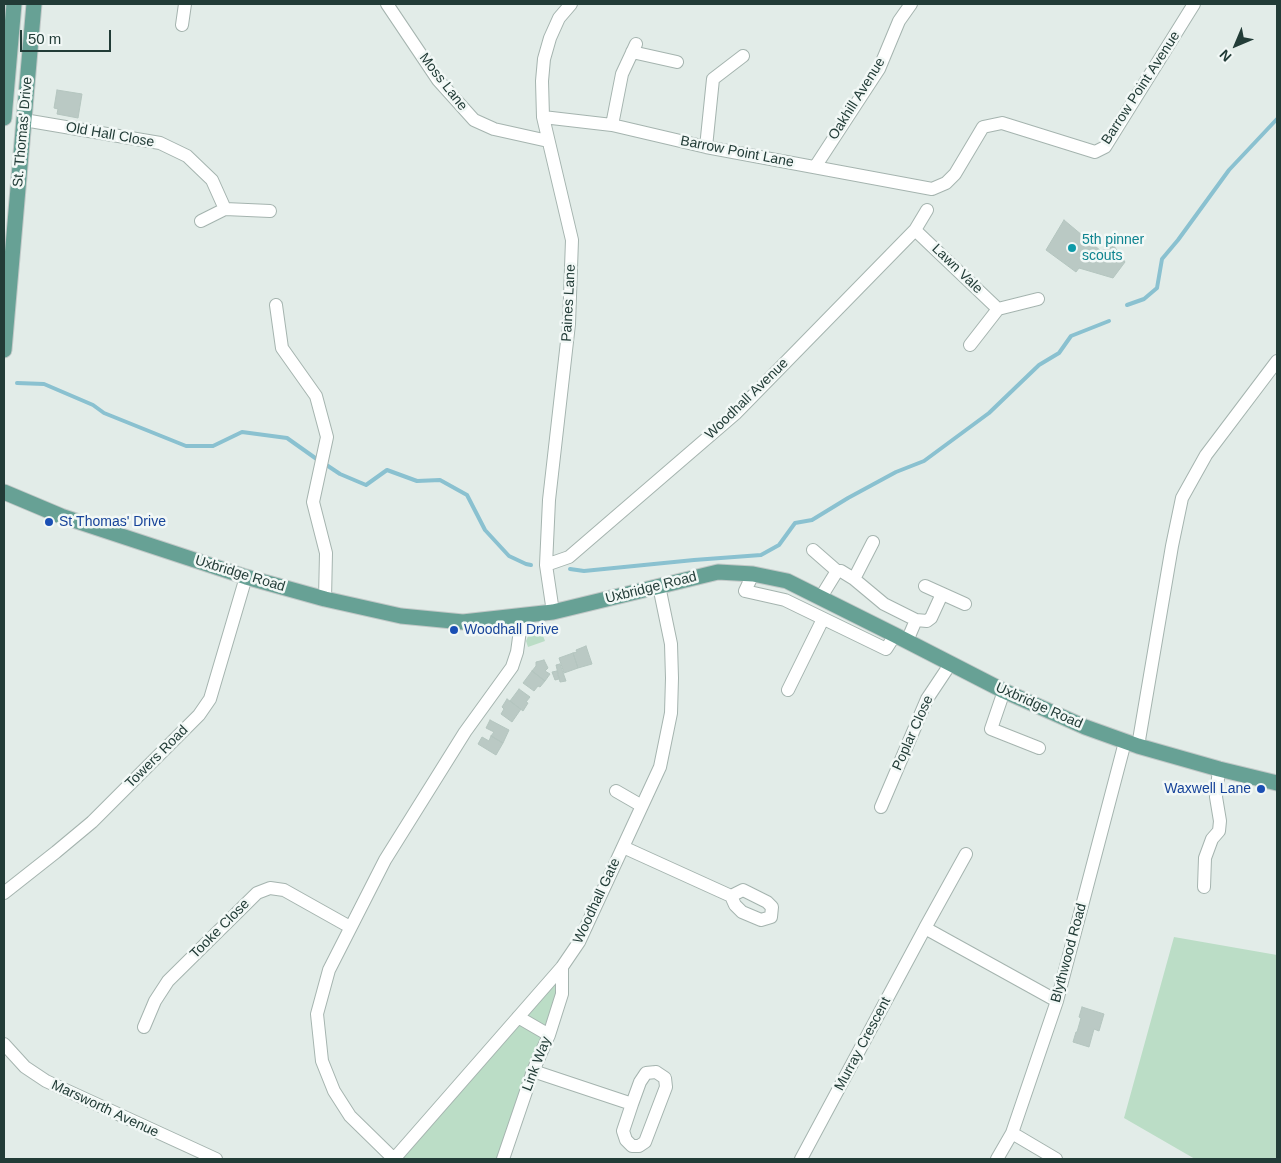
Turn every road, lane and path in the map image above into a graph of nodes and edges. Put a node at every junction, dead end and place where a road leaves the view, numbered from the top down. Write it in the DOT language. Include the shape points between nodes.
graph roads {
  1 [pos="14,4"];
  2 [pos="34,4"];
  3 [pos="186,4"];
  4 [pos="387,4"];
  5 [pos="572,4"];
  6 [pos="911,4"];
  7 [pos="1194,4"];
  8 [pos="182,25"];
  9 [pos="743,56"];
  10 [pos="677,62"];
  11 [pos="543,117"];
  12 [pos="4,118"];
  13 [pos="24,120"];
  14 [pos="612,125"];
  15 [pos="548,141"];
  16 [pos="706,147"];
  17 [pos="815,167"];
  18 [pos="932,190"];
  19 [pos="225,209"];
  20 [pos="928,210"];
  21 [pos="270,211"];
  22 [pos="201,221"];
  23 [pos="916,230"];
  24 [pos="1038,299"];
  25 [pos="276,304"];
  26 [pos="998,309"];
  27 [pos="970,345"];
  28 [pos="4,350"];
  29 [pos="1277,361"];
  30 [pos="4,492"];
  31 [pos="873,542"];
  32 [pos="813,550"];
  33 [pos="546,565"];
  34 [pos="837,571"];
  35 [pos="753,574"];
  36 [pos="246,577"];
  37 [pos="854,579"];
  38 [pos="659,586"];
  39 [pos="925,586"];
  40 [pos="942,594"];
  41 [pos="821,598"];
  42 [pos="324,599"];
  43 [pos="965,604"];
  44 [pos="553,612"];
  45 [pos="522,616"];
  46 [pos="823,619"];
  47 [pos="916,620"];
  48 [pos="901,638"];
  49 [pos="951,663"];
  50 [pos="788,690"];
  51 [pos="1004,690"];
  52 [pos="1132,744"];
  53 [pos="1039,748"];
  54 [pos="1219,769"];
  55 [pos="1277,783"];
  56 [pos="616,791"];
  57 [pos="642,806"];
  58 [pos="882,807"];
  59 [pos="623,846"];
  60 [pos="966,854"];
  61 [pos="1204,886"];
  62 [pos="4,893"];
  63 [pos="731,896"];
  64 [pos="350,927"];
  65 [pos="925,928"];
  66 [pos="562,968"];
  67 [pos="1057,1001"];
  68 [pos="518,1017"];
  69 [pos="144,1027"];
  70 [pos="549,1035"];
  71 [pos="4,1044"];
  72 [pos="533,1071"];
  73 [pos="632,1104"];
  74 [pos="1012,1133"];
  75 [pos="216,1159"];
  76 [pos="394,1159"];
  77 [pos="503,1159"];
  78 [pos="801,1159"];
  79 [pos="997,1159"];
  80 [pos="1056,1159"];
  1 -- 12 [label="main road, St. Thomas' Drive"];
  2 -- 13 [label="main road, St. Thomas' Drive"];
  3 -- 8 [label="street"];
  4 -- 15 [label="street, Moss Lane" via="438,80 474,120"];
  5 -- 11 [label="street, Paines Lane" via="559,18 544,59"];
  6 -- 17 [label="street, Oakhill Avenue" via="899,21 879,68"];
  7 -- 18 [label="street, Barrow Point Avenue" via="1105,147 1095,152 1002,123 983,127 955,174"];
  9 -- 16 [label="street" via="713,79"];
  10 -- 14 [label="street" via="634,48 622,74"];
  11 -- 14 [label="street, Barrow Point Lane"];
  11 -- 15 [label="street, Paines Lane"];
  13 -- 19 [label="street, Old Hall Close" via="160,143 187,156 212,180"];
  13 -- 28 [label="main road, St. Thomas' Drive"];
  14 -- 16 [label="street, Barrow Point Lane"];
  15 -- 33 [label="street, Paines Lane" via="572,240 569,324"];
  16 -- 17 [label="street, Barrow Point Lane"];
  17 -- 18 [label="street, Barrow Point Lane"];
  19 -- 21 [label="street"];
  19 -- 22 [label="street"];
  20 -- 23 [label="street, Woodhall Avenue"];
  23 -- 26 [label="street, Lawn Vale"];
  23 -- 33 [label="street, Woodhall Avenue" via="735,414 569,557"];
  24 -- 26 [label="street"];
  25 -- 42 [label="street" via="282,348 316,396 327,437 314,502 326,553"];
  26 -- 27 [label="street"];
  29 -- 52 [label="street" via="1206,455 1182,498"];
  30 -- 36 [label="main road, Uxbridge Road" via="61,516"];
  31 -- 37 [label="street"];
  32 -- 34 [label="street"];
  33 -- 44 [label="street, Paines Lane"];
  34 -- 37 [label="street"];
  34 -- 41 [label="street"];
  35 -- 38 [label="main road, Uxbridge Road" via="718,572"];
  35 -- 41 [label="main road, Uxbridge Road" via="787,581"];
  35 -- 46 [label="street" via="745,591 785,600"];
  36 -- 42 [label="main road, Uxbridge Road"];
  36 -- 62 [label="street, Towers Road" via="210,699 199,714 92,822"];
  37 -- 47 [label="street" via="884,604"];
  38 -- 44 [label="main road, Uxbridge Road"];
  38 -- 57 [label="street, Woodhall Gate" via="671,644 670,713 660,767"];
  39 -- 40 [label="street"];
  40 -- 43 [label="street"];
  40 -- 47 [label="street" via="931,618"];
  41 -- 48 [label="main road, Uxbridge Road"];
  42 -- 45 [label="main road, Uxbridge Road" via="401,616 463,622"];
  44 -- 45 [label="main road, Uxbridge Road"];
  45 -- 64 [label="street" via="512,667 465,732 390,852"];
  46 -- 48 [label="street" via="886,649"];
  46 -- 50 [label="street"];
  47 -- 48 [label="street"];
  48 -- 49 [label="main road, Uxbridge Road"];
  49 -- 51 [label="main road, Uxbridge Road"];
  49 -- 58 [label="street, Poplar Close" via="927,699"];
  51 -- 52 [label="main road, Uxbridge Road" via="1085,727"];
  51 -- 53 [label="street" via="991,729"];
  52 -- 54 [label="main road, Uxbridge Road"];
  52 -- 67 [label="street, Blythwood Road"];
  54 -- 55 [label="main road, Uxbridge Road"];
  54 -- 61 [label="street" via="1216,797 1219,831 1212,839 1205,858"];
  56 -- 57 [label="street"];
  57 -- 59 [label="street, Woodhall Gate"];
  59 -- 63 [label="street"];
  59 -- 66 [label="street, Woodhall Gate" via="579,942"];
  60 -- 65 [label="street, Murray Crescent"];
  64 -- 69 [label="street, Tooke Close" via="284,890 270,888 257,893 168,981"];
  64 -- 76 [label="street" via="329,970 317,1014 322,1061 350,1116"];
  65 -- 67 [label="street"];
  65 -- 78 [label="street, Murray Crescent"];
  66 -- 68 [label="street, Woodhall Gate"];
  66 -- 70 [label="street, Link Way" via="562,994"];
  67 -- 74 [label="street, Blythwood Road"];
  68 -- 70 [label="street"];
  68 -- 76 [label="street, Woodhall Gate"];
  70 -- 72 [label="street, Link Way"];
  71 -- 75 [label="street, Marsworth Avenue" via="25,1067 46,1081"];
  72 -- 73 [label="street"];
  72 -- 77 [label="street, Link Way"];
  73 -- 73 [label="street" via="646,1073 656,1072 665,1078 666,1087 649,1133 639,1146 632,1146 624,1131"];
  74 -- 79 [label="street, Blythwood Road"];
  74 -- 80 [label="street"];
}
